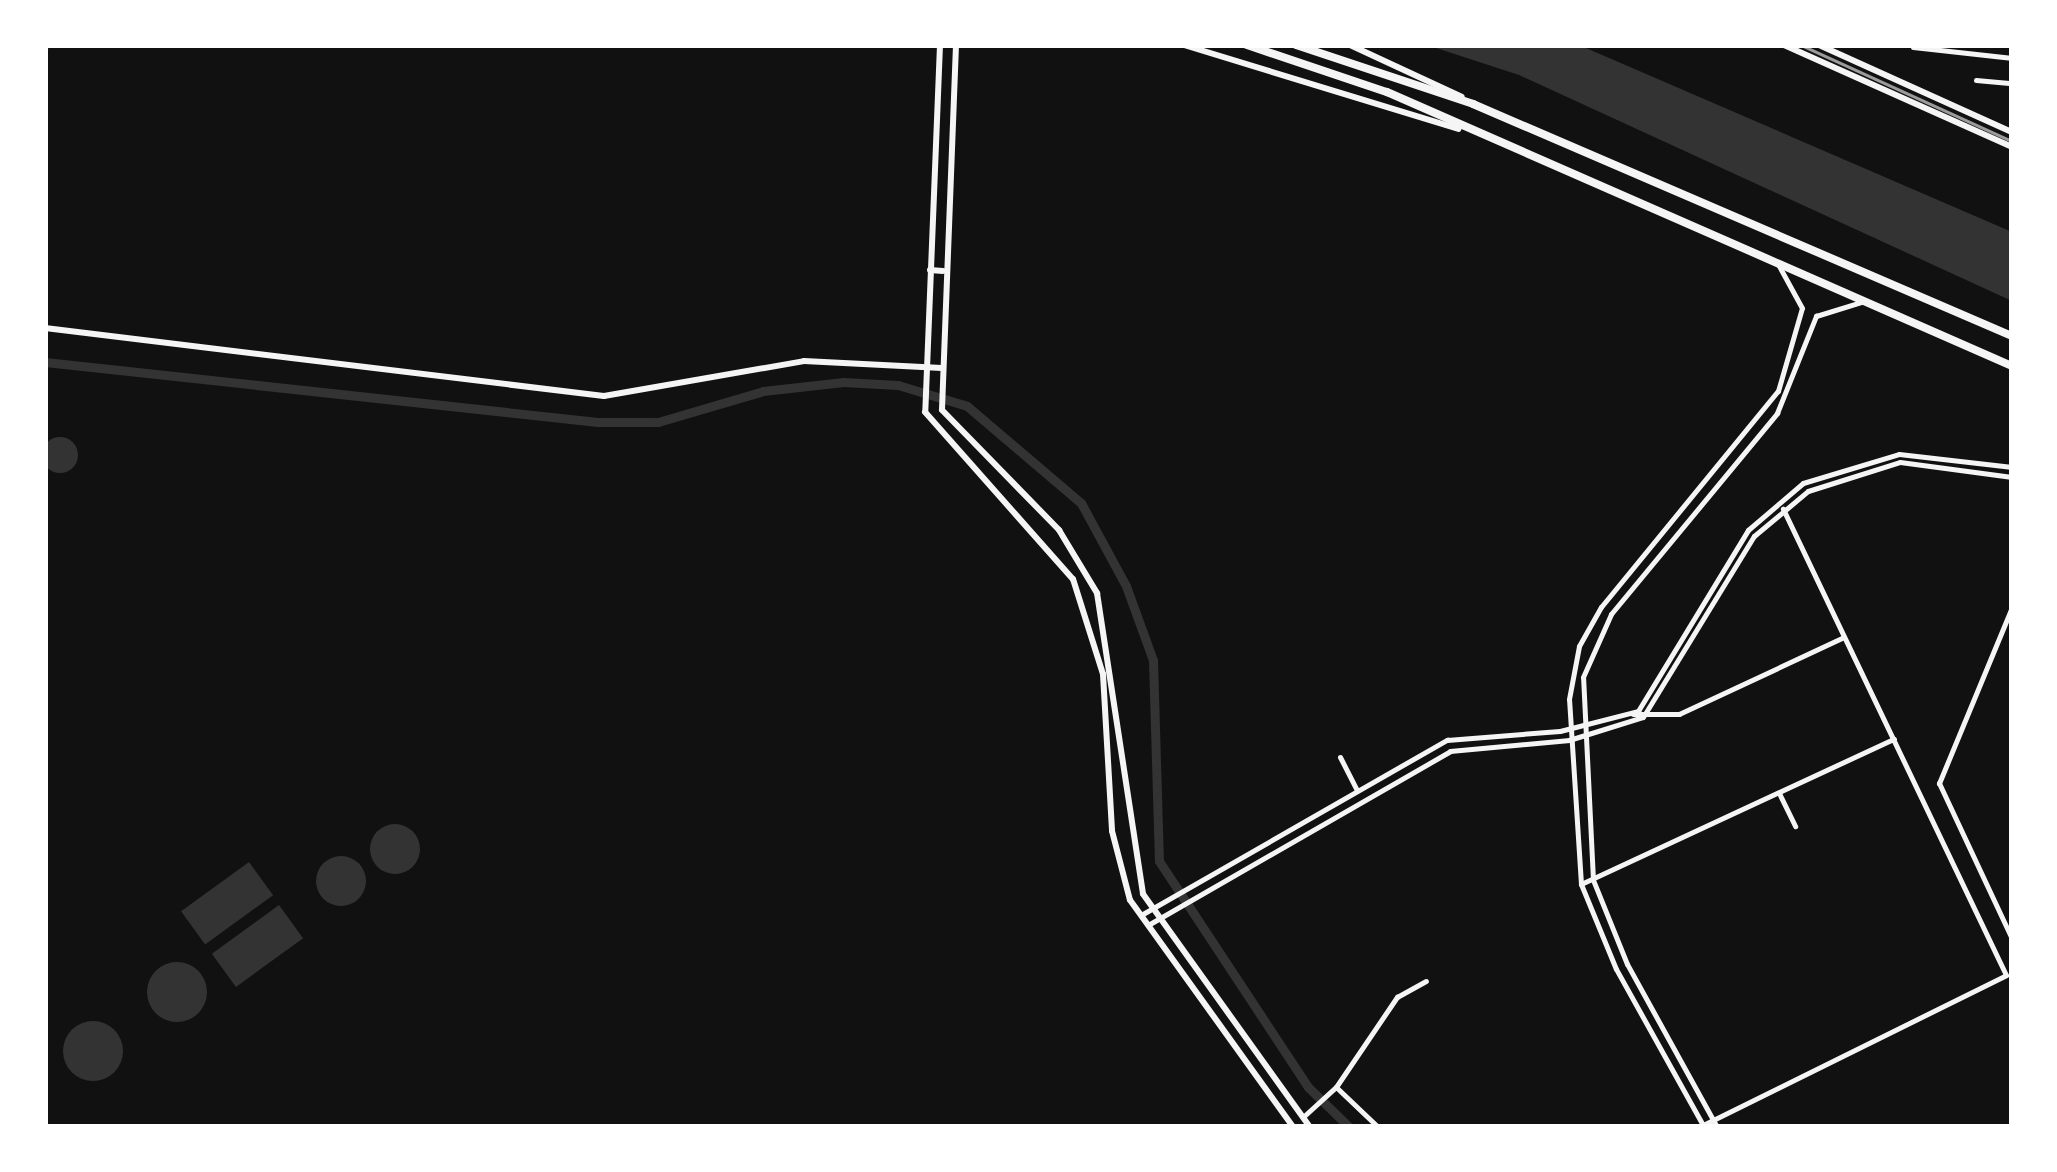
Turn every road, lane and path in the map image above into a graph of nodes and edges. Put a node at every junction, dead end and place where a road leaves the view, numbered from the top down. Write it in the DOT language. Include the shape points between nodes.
graph roads {
  1 [pos="940,45"];
  2 [pos="956,45"];
  3 [pos="1184,45"];
  4 [pos="1247,45"];
  5 [pos="1296,45"];
  6 [pos="1350,45"];
  7 [pos="1784,45"];
  8 [pos="1818,45"];
  9 [pos="1912,47"];
  10 [pos="2012,58"];
  11 [pos="1976,80"];
  12 [pos="2012,83"];
  13 [pos="1473,104"];
  14 [pos="1458,129"];
  15 [pos="2012,132"];
  16 [pos="2012,147"];
  17 [pos="1778,266"];
  18 [pos="930,270"];
  19 [pos="943,271"];
  20 [pos="1860,302"];
  21 [pos="1801,317"];
  22 [pos="1812,321"];
  23 [pos="45,328"];
  24 [pos="2012,336"];
  25 [pos="2012,366"];
  26 [pos="942,368"];
  27 [pos="926,372"];
  28 [pos="2012,467"];
  29 [pos="2012,477"];
  30 [pos="1694,493"];
  31 [pos="1703,500"];
  32 [pos="1779,501"];
  33 [pos="1783,509"];
  34 [pos="1642,556"];
  35 [pos="1651,563"];
  36 [pos="2012,607"];
  37 [pos="1844,636"];
  38 [pos="1634,714"];
  39 [pos="1643,717"];
  40 [pos="1581,724"];
  41 [pos="1568,728"];
  42 [pos="1467,736"];
  43 [pos="1582,738"];
  44 [pos="1894,739"];
  45 [pos="1570,740"];
  46 [pos="1468,748"];
  47 [pos="1340,757"];
  48 [pos="1355,792"];
  49 [pos="1779,793"];
  50 [pos="1358,804"];
  51 [pos="1795,826"];
  52 [pos="1290,832"];
  53 [pos="1296,842"];
  54 [pos="1229,868"];
  55 [pos="1593,880"];
  56 [pos="1581,884"];
  57 [pos="1152,908"];
  58 [pos="1140,915"];
  59 [pos="1159,917"];
  60 [pos="1148,924"];
  61 [pos="2012,940"];
  62 [pos="1426,980"];
  63 [pos="1640,987"];
  64 [pos="1629,993"];
  65 [pos="1335,1087"];
  66 [pos="1294,1104"];
  67 [pos="1283,1111"];
  68 [pos="1306,1115"];
  69 [pos="1715,1124"];
  70 [pos="1703,1126"];
  71 [pos="1294,1127"];
  72 [pos="1310,1127"];
  73 [pos="1378,1127"];
  1 -- 18 [label="main road"];
  2 -- 19 [label="main road"];
  3 -- 14 [label="main road"];
  4 -- 14 [label="highway" via="1387,92"];
  5 -- 13 [label="highway"];
  6 -- 13 [label="main road"];
  7 -- 16 [label="main road"];
  8 -- 15 [label="main road"];
  9 -- 10 [label="street"];
  11 -- 12 [label="street"];
  13 -- 24 [label="highway"];
  14 -- 17 [label="highway"];
  17 -- 20 [label="highway"];
  17 -- 21 [label="street"];
  18 -- 19 [label="main road"];
  18 -- 27 [label="main road"];
  19 -- 26 [label="main road"];
  20 -- 22 [label="street"];
  20 -- 25 [label="highway"];
  21 -- 22 [label="street"];
  21 -- 30 [label="street" via="1769,408"];
  22 -- 31 [label="street" via="1778,413"];
  23 -- 27 [label="main road" via="604,396 787,362"];
  26 -- 27 [label="main road"];
  26 -- 57 [label="main road" via="942,410 1059,530 1097,593 1119,698 1125,816"];
  27 -- 58 [label="main road" via="924,403 956,454 1044,540 1088,616 1103,674 1112,832"];
  28 -- 32 [label="street" via="1900,454 1833,470"];
  29 -- 33 [label="street" via="1900,462 1836,478"];
  30 -- 31 [label="street"];
  30 -- 34 [label="street"];
  31 -- 35 [label="street"];
  32 -- 33 [label="street"];
  32 -- 38 [label="street" via="1748,530"];
  33 -- 37 [label="street"];
  33 -- 39 [label="street" via="1746,548"];
  34 -- 35 [label="street"];
  34 -- 41 [label="street" via="1579,646"];
  35 -- 40 [label="street" via="1590,650"];
  36 -- 61 [label="street" via="1939,784"];
  37 -- 39 [label="street" via="1679,714"];
  37 -- 44 [label="street"];
  38 -- 39 [label="street"];
  38 -- 40 [label="street"];
  39 -- 43 [label="street"];
  40 -- 41 [label="street"];
  40 -- 43 [label="street"];
  41 -- 42 [label="street"];
  41 -- 45 [label="street"];
  42 -- 46 [label="street"];
  42 -- 48 [label="street"];
  43 -- 45 [label="street"];
  43 -- 55 [label="street"];
  44 -- 49 [label="street"];
  44 -- 69 [label="street" via="2006,975"];
  45 -- 46 [label="street"];
  45 -- 56 [label="street"];
  46 -- 50 [label="street"];
  47 -- 48 [label="street"];
  48 -- 50 [label="street"];
  48 -- 52 [label="street"];
  49 -- 51 [label="street"];
  49 -- 55 [label="street"];
  50 -- 53 [label="street"];
  52 -- 53 [label="street"];
  52 -- 54 [label="street"];
  53 -- 54 [label="street"];
  54 -- 57 [label="street"];
  54 -- 59 [label="street"];
  55 -- 56 [label="street"];
  55 -- 63 [label="street"];
  56 -- 64 [label="street"];
  57 -- 58 [label="street"];
  57 -- 59 [label="main road"];
  58 -- 60 [label="main road"];
  59 -- 60 [label="street"];
  59 -- 66 [label="main road"];
  60 -- 67 [label="main road"];
  62 -- 65 [label="street" via="1397,997"];
  63 -- 64 [label="street"];
  63 -- 69 [label="street"];
  64 -- 70 [label="street"];
  65 -- 68 [label="street"];
  65 -- 73 [label="street"];
  66 -- 67 [label="main road"];
  66 -- 68 [label="main road"];
  67 -- 71 [label="main road"];
  68 -- 72 [label="main road"];
  69 -- 70 [label="street"];
}
